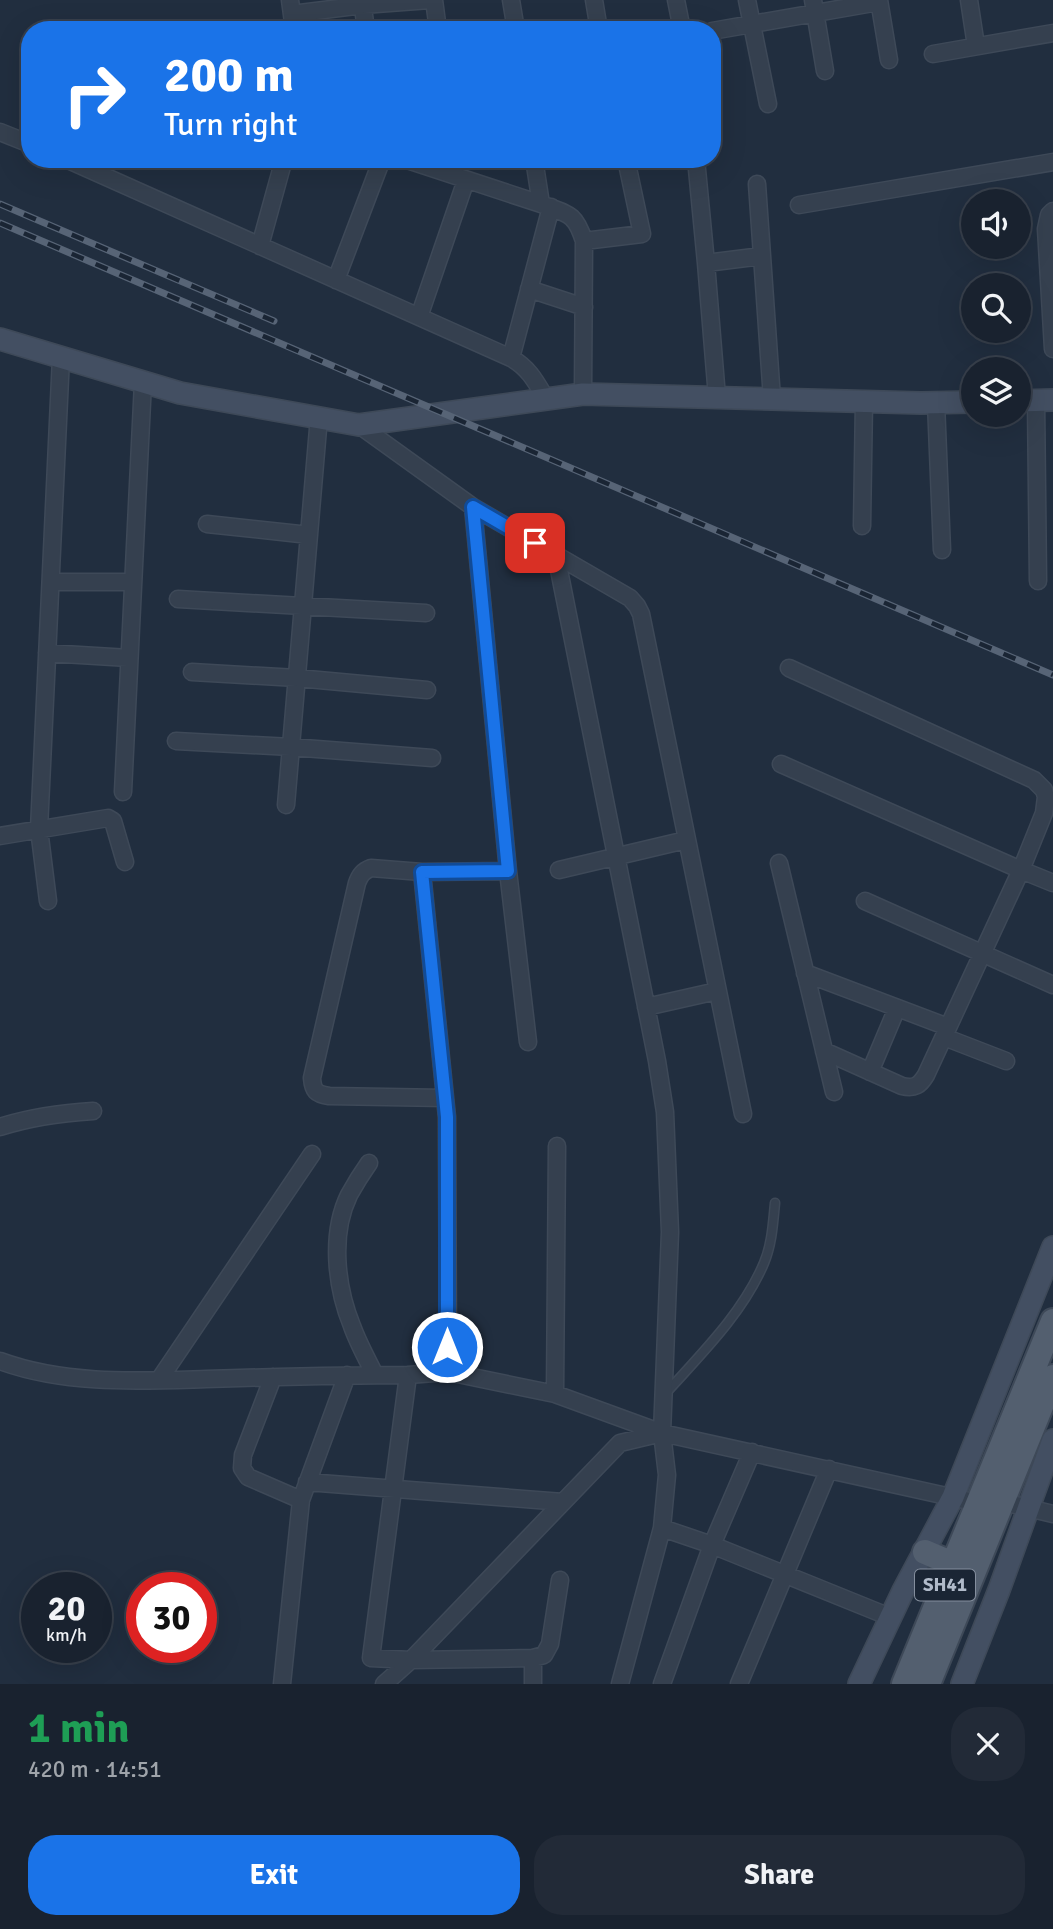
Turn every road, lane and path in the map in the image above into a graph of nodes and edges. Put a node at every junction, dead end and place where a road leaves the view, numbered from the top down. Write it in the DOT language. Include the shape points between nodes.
graph roads {
  1 [pos="432,0"];
  2 [pos="512,0"];
  3 [pos="594,0"];
  4 [pos="676,0"];
  5 [pos="747,0"];
  6 [pos="969,0"];
  7 [pos="879,1"];
  8 [pos="362,3"];
  9 [pos="814,6"];
  10 [pos="292,15"];
  11 [pos="365,21"];
  12 [pos="436,21"];
  13 [pos="515,21"];
  14 [pos="598,21"];
  15 [pos="680,21"];
  16 [pos="751,24"];
  17 [pos="721,29"];
  18 [pos="1053,33"];
  19 [pos="976,46"];
  20 [pos="933,54"];
  21 [pos="889,60"];
  22 [pos="825,71"];
  23 [pos="768,104"];
  24 [pos="0,132"];
  25 [pos="21,140"];
  26 [pos="1053,162"];
  27 [pos="105,168"];
  28 [pos="282,168"];
  29 [pos="379,168"];
  30 [pos="431,168"];
  31 [pos="459,168"];
  32 [pos="536,168"];
  33 [pos="628,168"];
  34 [pos="697,168"];
  35 [pos="462,178"];
  36 [pos="757,184"];
  37 [pos="799,205"];
  38 [pos="546,206"];
  39 [pos="1053,211"];
  40 [pos="584,241"];
  41 [pos="260,246"];
  42 [pos="762,256"];
  43 [pos="706,263"];
  44 [pos="336,280"];
  45 [pos="529,289"];
  46 [pos="584,307"];
  47 [pos="419,317"];
  48 [pos="0,339"];
  49 [pos="1053,349"];
  50 [pos="61,357"];
  51 [pos="511,358"];
  52 [pos="143,382"];
  53 [pos="583,394"];
  54 [pos="717,397"];
  55 [pos="546,399"];
  56 [pos="772,399"];
  57 [pos="1036,400"];
  58 [pos="864,401"];
  59 [pos="961,402"];
  60 [pos="936,403"];
  61 [pos="319,417"];
  62 [pos="359,425"];
  63 [pos="473,507"];
  64 [pos="207,524"];
  65 [pos="862,526"];
  66 [pos="309,535"];
  67 [pos="942,550"];
  68 [pos="556,555"];
  69 [pos="1038,580"];
  70 [pos="51,582"];
  71 [pos="133,582"];
  72 [pos="178,599"];
  73 [pos="303,608"];
  74 [pos="426,613"];
  75 [pos="47,653"];
  76 [pos="129,657"];
  77 [pos="789,668"];
  78 [pos="192,672"];
  79 [pos="297,678"];
  80 [pos="427,690"];
  81 [pos="176,741"];
  82 [pos="291,747"];
  83 [pos="432,758"];
  84 [pos="780,764"];
  85 [pos="123,792"];
  86 [pos="286,805"];
  87 [pos="39,829"];
  88 [pos="0,836"];
  89 [pos="686,840"];
  90 [pos="616,858"];
  91 [pos="125,862"];
  92 [pos="779,863"];
  93 [pos="559,870"];
  94 [pos="1021,870"];
  95 [pos="508,871"];
  96 [pos="422,872"];
  97 [pos="1053,883"];
  98 [pos="48,901"];
  99 [pos="865,901"];
  100 [pos="983,953"];
  101 [pos="805,973"];
  102 [pos="1053,985"];
  103 [pos="718,991"];
  104 [pos="646,1007"];
  105 [pos="897,1008"];
  106 [pos="946,1032"];
  107 [pos="528,1042"];
  108 [pos="824,1051"];
  109 [pos="1006,1061"];
  110 [pos="870,1072"];
  111 [pos="834,1092"];
  112 [pos="445,1098"];
  113 [pos="93,1111"];
  114 [pos="743,1114"];
  115 [pos="0,1127"];
  116 [pos="557,1146"];
  117 [pos="312,1154"];
  118 [pos="369,1163"];
  119 [pos="775,1203"];
  120 [pos="1053,1247"];
  121 [pos="1053,1321"];
  122 [pos="0,1362"];
  123 [pos="448,1372"];
  124 [pos="347,1375"];
  125 [pos="375,1375"];
  126 [pos="408,1375"];
  127 [pos="273,1377"];
  128 [pos="1053,1377"];
  129 [pos="159,1380"];
  130 [pos="555,1394"];
  131 [pos="663,1396"];
  132 [pos="662,1433"];
  133 [pos="1053,1440"];
  134 [pos="752,1452"];
  135 [pos="829,1469"];
  136 [pos="307,1482"];
  137 [pos="393,1489"];
  138 [pos="993,1495"];
  139 [pos="953,1497"];
  140 [pos="301,1500"];
  141 [pos="562,1502"];
  142 [pos="1028,1508"];
  143 [pos="1053,1514"];
  144 [pos="662,1528"];
  145 [pos="712,1545"];
  146 [pos="925,1552"];
  147 [pos="953,1564"];
  148 [pos="783,1574"];
  149 [pos="560,1580"];
  150 [pos="890,1617"];
  151 [pos="533,1658"];
  152 [pos="411,1660"];
  153 [pos="282,1684"];
  154 [pos="384,1684"];
  155 [pos="533,1684"];
  156 [pos="620,1684"];
  157 [pos="663,1684"];
  158 [pos="739,1684"];
  159 [pos="859,1684"];
  160 [pos="904,1684"];
  161 [pos="928,1684"];
  162 [pos="962,1684"];
  1 -- 8 [label="street"];
  1 -- 12 [label="street"];
  2 -- 13 [label="street"];
  3 -- 14 [label="street"];
  4 -- 15 [label="street"];
  5 -- 16 [label="street"];
  6 -- 19 [label="street"];
  7 -- 9 [label="street"];
  7 -- 21 [label="street"];
  8 -- 10 [label="street"];
  8 -- 11 [label="street"];
  9 -- 16 [label="street"];
  9 -- 22 [label="street"];
  16 -- 17 [label="street"];
  16 -- 23 [label="street"];
  18 -- 19 [label="street"];
  19 -- 20 [label="street"];
  24 -- 25 [label="street"];
  26 -- 37 [label="street"];
  27 -- 41 [label="street"];
  28 -- 41 [label="street"];
  29 -- 44 [label="street"];
  30 -- 35 [label="street"];
  31 -- 35 [label="street"];
  32 -- 38 [label="street"];
  33 -- 40 [label="street" via="642,233"];
  34 -- 43 [label="street"];
  35 -- 38 [label="street"];
  35 -- 47 [label="street"];
  36 -- 42 [label="street"];
  38 -- 40 [label="street" via="573,218"];
  38 -- 45 [label="street"];
  39 -- 49 [label="street" via="1046,229"];
  40 -- 46 [label="street"];
  41 -- 44 [label="street"];
  42 -- 43 [label="street"];
  42 -- 56 [label="street"];
  43 -- 54 [label="street"];
  44 -- 47 [label="street"];
  45 -- 46 [label="street"];
  45 -- 51 [label="street"];
  46 -- 53 [label="street"];
  47 -- 51 [label="street"];
  48 -- 50 [label="street"];
  50 -- 52 [label="street"];
  50 -- 70 [label="street"];
  51 -- 55 [label="street" via="531,373"];
  52 -- 61 [label="street" via="180,393"];
  52 -- 71 [label="street"];
  53 -- 54 [label="street"];
  53 -- 55 [label="street"];
  54 -- 56 [label="street"];
  55 -- 62 [label="street"];
  56 -- 58 [label="street"];
  57 -- 69 [label="street"];
  58 -- 60 [label="street"];
  58 -- 65 [label="street"];
  59 -- 60 [label="street"];
  60 -- 67 [label="street"];
  61 -- 62 [label="street"];
  61 -- 66 [label="street"];
  62 -- 63 [label="street"];
  63 -- 68 [label="street"];
  63 -- 95 [label="street"];
  64 -- 66 [label="street"];
  66 -- 73 [label="street"];
  68 -- 89 [label="street" via="630,598 642,614"];
  68 -- 90 [label="street"];
  70 -- 71 [label="street"];
  70 -- 75 [label="street"];
  71 -- 76 [label="street"];
  72 -- 73 [label="street"];
  73 -- 74 [label="street"];
  73 -- 79 [label="street"];
  75 -- 76 [label="street"];
  75 -- 87 [label="street"];
  76 -- 85 [label="street"];
  77 -- 94 [label="street" via="1040,785 1046,797 1044,813"];
  78 -- 79 [label="street"];
  79 -- 80 [label="street"];
  79 -- 82 [label="street"];
  81 -- 82 [label="street"];
  82 -- 83 [label="street"];
  82 -- 86 [label="street"];
  84 -- 94 [label="street"];
  87 -- 88 [label="street"];
  87 -- 91 [label="street" via="111,819"];
  87 -- 98 [label="street"];
  89 -- 90 [label="street"];
  89 -- 103 [label="street"];
  90 -- 93 [label="street"];
  90 -- 104 [label="street"];
  92 -- 101 [label="street"];
  94 -- 97 [label="street"];
  94 -- 100 [label="street"];
  95 -- 96 [label="street"];
  95 -- 107 [label="street"];
  96 -- 112 [label="street"];
  96 -- 112 [label="street" via="372,868 360,875 312,1086 320,1095 329,1096"];
  99 -- 100 [label="street"];
  100 -- 102 [label="street"];
  100 -- 106 [label="street"];
  101 -- 105 [label="street"];
  101 -- 108 [label="street"];
  103 -- 104 [label="street"];
  103 -- 114 [label="street"];
  104 -- 131 [label="street" via="665,1112 670,1233"];
  105 -- 106 [label="street"];
  105 -- 110 [label="street"];
  106 -- 109 [label="street"];
  106 -- 110 [label="street" via="916,1087"];
  108 -- 110 [label="street"];
  108 -- 111 [label="street"];
  112 -- 123 [label="street"];
  113 -- 115 [label="street" via="53,1113"];
  116 -- 130 [label="street"];
  117 -- 129 [label="street"];
  118 -- 125 [label="street" via="348,1197 337,1263 352,1326"];
  119 -- 131 [label="lane" via="771,1239 753,1287"];
  120 -- 139 [label="street"];
  121 -- 138 [label="main road, SH41"];
  122 -- 129 [label="street" via="73,1378"];
  123 -- 126 [label="street"];
  123 -- 130 [label="street"];
  124 -- 125 [label="street"];
  124 -- 127 [label="street"];
  124 -- 136 [label="street"];
  125 -- 126 [label="street"];
  126 -- 137 [label="street"];
  127 -- 129 [label="street"];
  127 -- 140 [label="street" via="242,1468 248,1477"];
  128 -- 138 [label="main road, SH41"];
  130 -- 132 [label="street"];
  131 -- 132 [label="street"];
  132 -- 134 [label="street"];
  132 -- 141 [label="street" via="620,1443"];
  132 -- 144 [label="street" via="667,1475"];
  133 -- 142 [label="street"];
  134 -- 135 [label="street"];
  134 -- 145 [label="street"];
  135 -- 139 [label="street"];
  135 -- 148 [label="street"];
  136 -- 137 [label="street"];
  136 -- 140 [label="street"];
  137 -- 141 [label="street"];
  137 -- 152 [label="street" via="371,1658"];
  138 -- 139 [label="street"];
  138 -- 142 [label="street"];
  138 -- 147 [label="main road, SH41"];
  138 -- 161 [label="main road, SH41"];
  139 -- 146 [label="street"];
  140 -- 153 [label="street"];
  141 -- 152 [label="street"];
  142 -- 143 [label="street"];
  142 -- 162 [label="street"];
  144 -- 145 [label="street"];
  144 -- 156 [label="street"];
  145 -- 148 [label="street"];
  145 -- 157 [label="street"];
  146 -- 147 [label="main road"];
  146 -- 150 [label="street"];
  147 -- 160 [label="main road, SH41"];
  148 -- 150 [label="street"];
  148 -- 158 [label="street"];
  149 -- 151 [label="street" via="550,1644 544,1655"];
  150 -- 159 [label="street"];
  151 -- 152 [label="street"];
  151 -- 155 [label="street"];
  152 -- 154 [label="street"];
}
